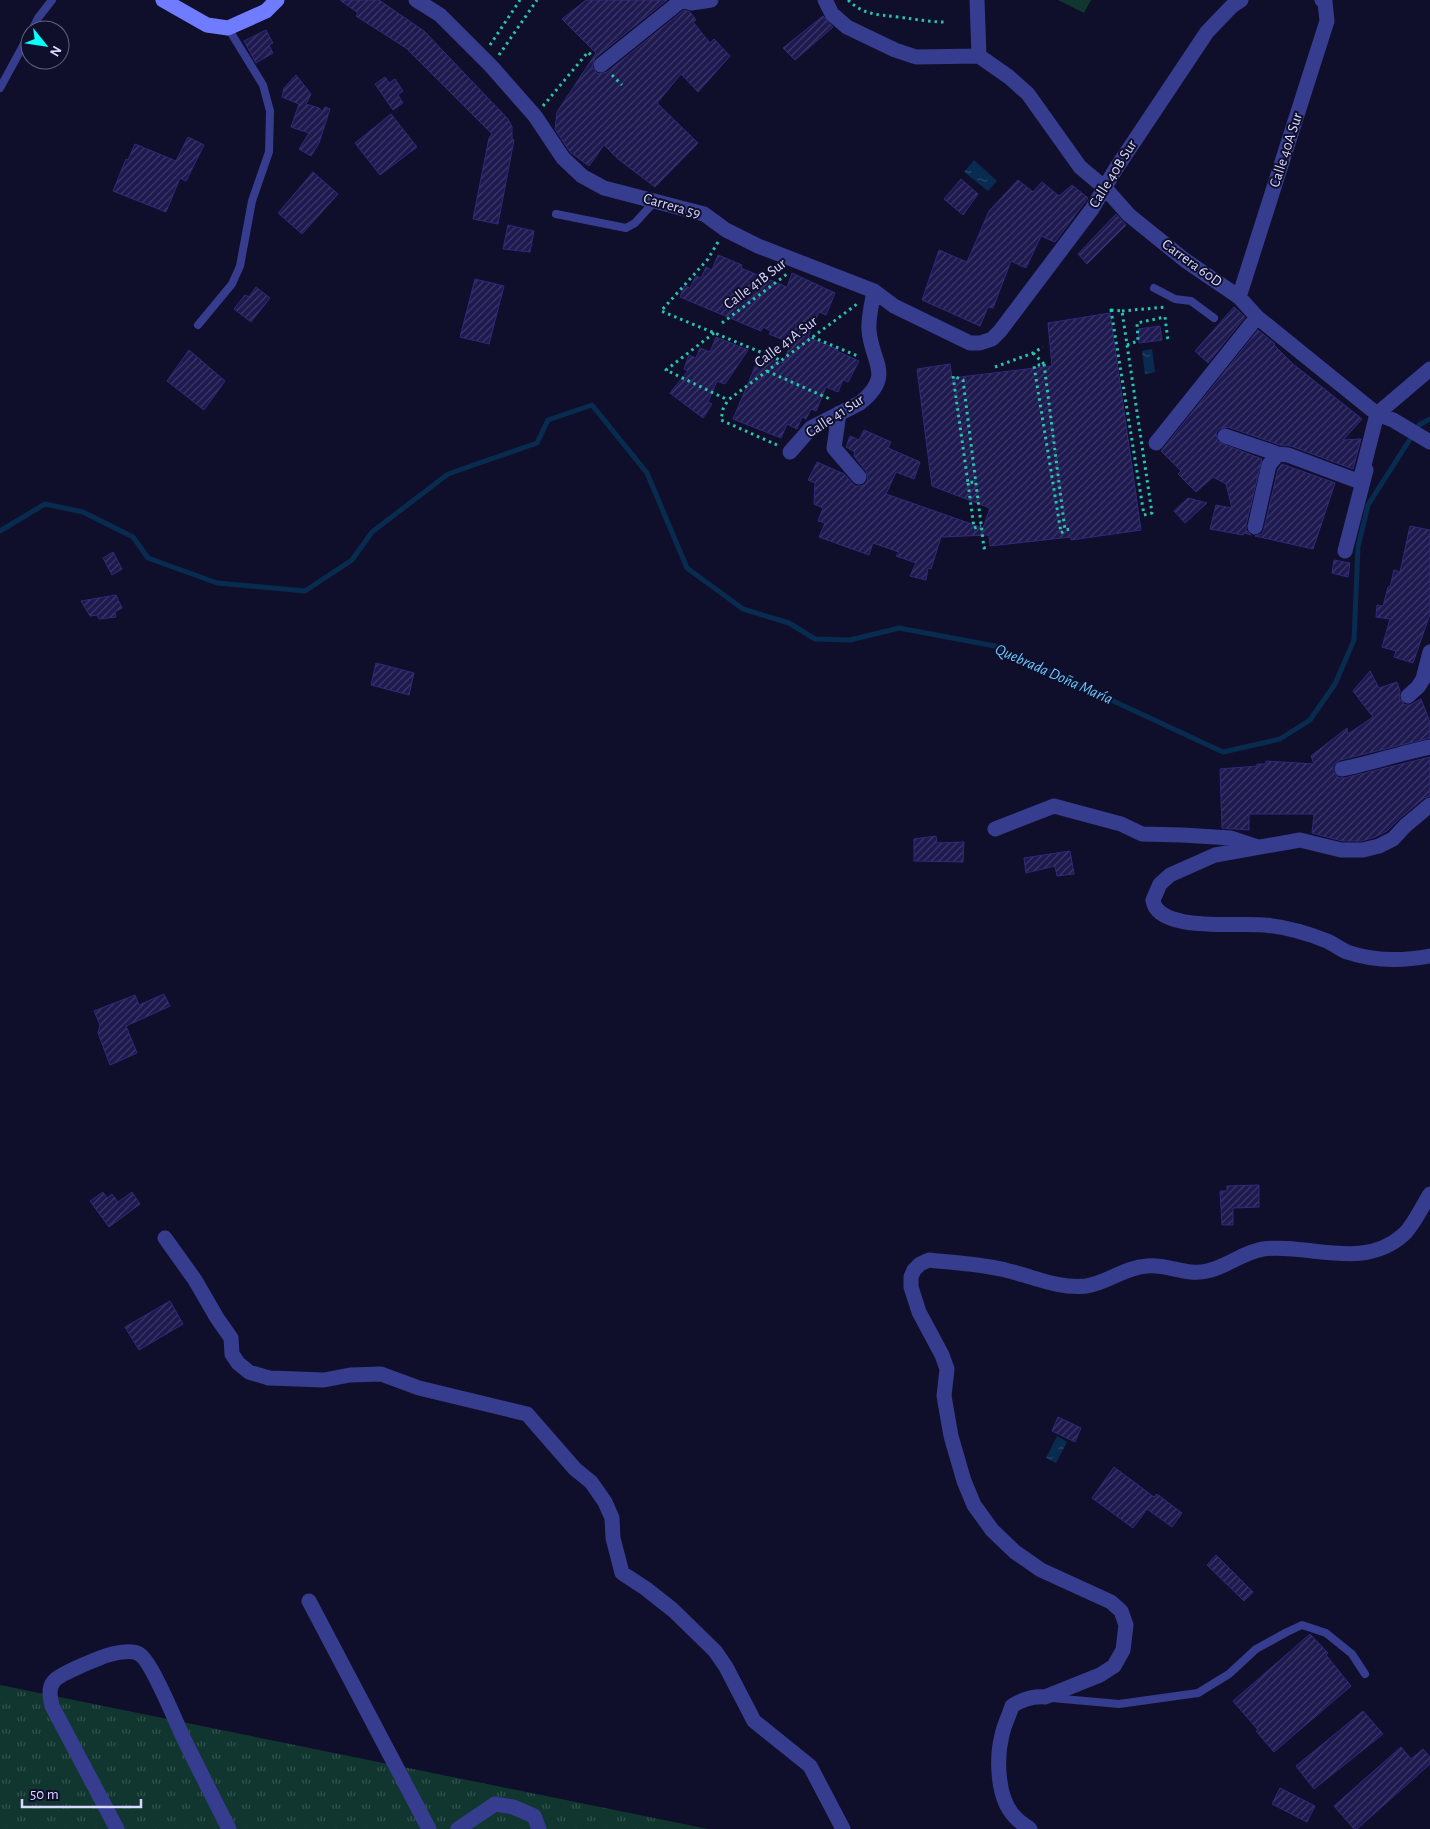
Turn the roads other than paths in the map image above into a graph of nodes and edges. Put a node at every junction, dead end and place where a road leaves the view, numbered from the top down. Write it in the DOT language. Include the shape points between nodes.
graph roads {
  1 [pos="52,0"];
  2 [pos="163,0"];
  3 [pos="277,0"];
  4 [pos="416,0"];
  5 [pos="682,0"];
  6 [pos="711,0"];
  7 [pos="825,0"];
  8 [pos="977,0"];
  9 [pos="1241,0"];
  10 [pos="1324,1"];
  11 [pos="37,20"];
  12 [pos="228,28"];
  13 [pos="20,52"];
  14 [pos="979,56"];
  15 [pos="601,65"];
  16 [pos="0,88"];
  17 [pos="1105,188"];
  18 [pos="655,201"];
  19 [pos="556,214"];
  20 [pos="1154,288"];
  21 [pos="874,291"];
  22 [pos="1239,297"];
  23 [pos="1258,317"];
  24 [pos="1214,318"];
  25 [pos="198,325"];
  26 [pos="980,343"];
  27 [pos="1430,369"];
  28 [pos="840,413"];
  29 [pos="1384,416"];
  30 [pos="1225,436"];
  31 [pos="1430,442"];
  32 [pos="1156,443"];
  33 [pos="790,452"];
  34 [pos="1278,454"];
  35 [pos="859,477"];
  36 [pos="1255,527"];
  37 [pos="1345,551"];
  38 [pos="1430,652"];
  39 [pos="1408,696"];
  40 [pos="1430,747"];
  41 [pos="1342,769"];
  42 [pos="1430,805"];
  43 [pos="995,829"];
  44 [pos="1256,847"];
  45 [pos="1430,956"];
  46 [pos="1430,1194"];
  47 [pos="165,1238"];
  48 [pos="309,1601"];
  49 [pos="1365,1674"];
  50 [pos="1045,1697"];
  51 [pos="117,1829"];
  52 [pos="229,1829"];
  53 [pos="429,1829"];
  54 [pos="458,1829"];
  55 [pos="539,1829"];
  56 [pos="843,1829"];
  57 [pos="1030,1829"];
  1 -- 11 [label="lane"];
  2 -- 12 [label="main road" via="207,25"];
  3 -- 12 [label="main road" via="266,11"];
  4 -- 18 [label="street, Carrera 59" via="440,15 491,66 535,116 563,158 582,176 604,188"];
  5 -- 6 [label="street" via="691,3"];
  5 -- 15 [label="street"];
  7 -- 14 [label="street" via="832,14 847,27 916,57"];
  8 -- 14 [label="street"];
  9 -- 17 [label="street, Calle 40B Sur" via="1207,32"];
  10 -- 22 [label="street, Calle 40A Sur" via="1327,20"];
  12 -- 25 [label="lane" via="263,85 270,111 270,152 252,201 240,266 232,284"];
  13 -- 16 [label="lane"];
  14 -- 17 [label="street, Carrera 60D" via="1028,94 1080,167"];
  17 -- 22 [label="street, Carrera 60D" via="1128,215 1186,261"];
  17 -- 26 [label="street, Calle 40B Sur" via="1000,331 992,339"];
  18 -- 19 [label="lane" via="626,228"];
  18 -- 21 [label="street, Carrera 59" via="704,214 726,230 758,246"];
  20 -- 24 [label="lane" via="1175,299 1190,301"];
  21 -- 26 [label="street, Carrera 59" via="923,321 970,343"];
  21 -- 28 [label="street, Calle 41 Sur" via="868,329 879,364 878,378 872,391 860,403"];
  22 -- 23 [label="street, Carrera 60D"];
  23 -- 29 [label="street, Carrera 60D"];
  23 -- 32 [label="street"];
  27 -- 29 [label="street"];
  28 -- 33 [label="street, Calle 41 Sur" via="811,428"];
  28 -- 35 [label="street" via="834,448"];
  29 -- 31 [label="street, Carrera 60D"];
  29 -- 34 [label="street" via="1362,474 1355,480"];
  29 -- 37 [label="street"];
  30 -- 34 [label="street"];
  34 -- 36 [label="street" via="1269,465"];
  38 -- 39 [label="street" via="1418,687"];
  40 -- 41 [label="street"];
  42 -- 44 [label="street" via="1393,839 1363,850 1340,850 1300,840"];
  43 -- 44 [label="street" via="1054,806 1121,824 1142,834 1231,838"];
  44 -- 45 [label="street" via="1215,855 1170,875 1154,895 1156,910 1166,917 1196,924 1285,928 1374,958"];
  46 -- 50 [label="street" via="1404,1235 1359,1253 1266,1249 1248,1253 1205,1272 1194,1274 1148,1266 1126,1270 1087,1286 1047,1282 1009,1271 930,1260 914,1270 911,1287 916,1304 947,1368 944,1396 951,1436 974,1505 992,1530 1015,1552 1041,1570 1111,1602 1124,1618 1123,1650 1114,1666"];
  47 -- 56 [label="street" via="231,1338 232,1354 249,1372 269,1378 324,1380 381,1374 419,1388 527,1414 575,1469 591,1482 605,1502 612,1518 613,1538 622,1573 673,1610 715,1651 754,1721 810,1766"];
  48 -- 53 [label="street"];
  49 -- 50 [label="lane" via="1352,1654 1326,1633 1302,1626 1256,1649 1228,1674 1198,1693 1119,1704"];
  50 -- 57 [label="street" via="1035,1696 1012,1706 1000,1744 999,1773 1006,1804 1015,1817"];
  51 -- 52 [label="street" via="52,1706 50,1687 55,1679 78,1668 112,1654 133,1651 144,1658"];
  54 -- 55 [label="street" via="495,1804 534,1816"];
}
